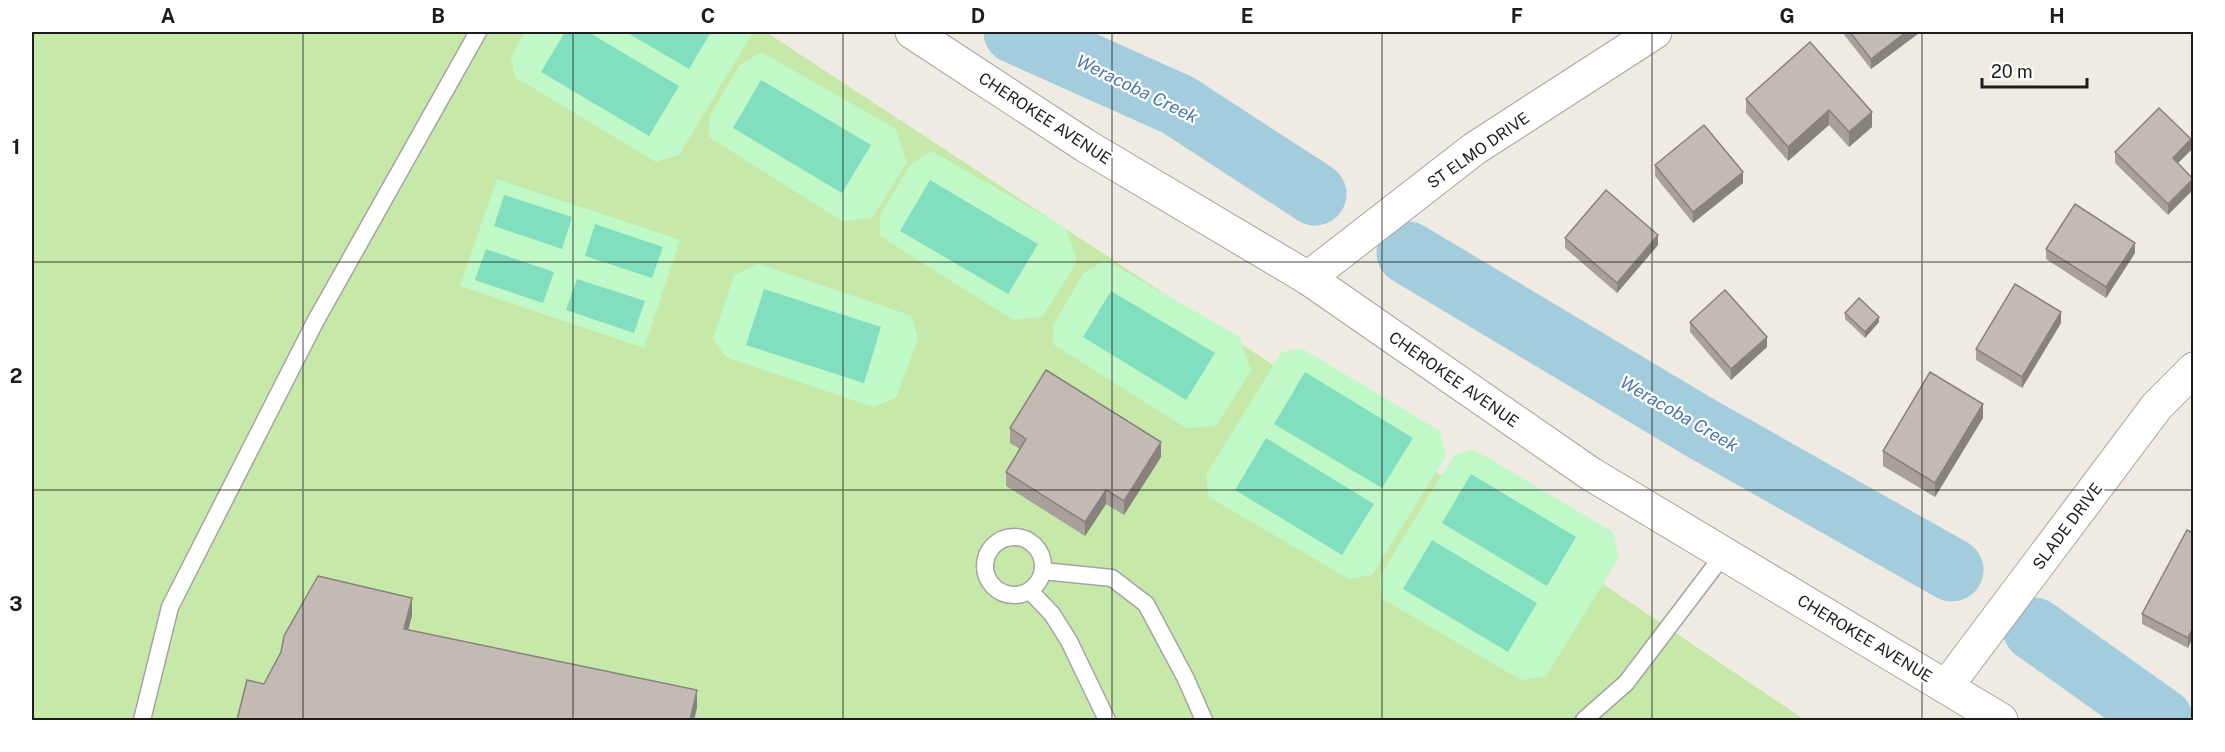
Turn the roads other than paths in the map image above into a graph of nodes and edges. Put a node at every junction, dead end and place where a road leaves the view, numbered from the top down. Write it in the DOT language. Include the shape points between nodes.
graph roads {
  1 [pos="478,32"];
  2 [pos="912,32"];
  3 [pos="1655,32"];
  4 [pos="1308,278"];
  5 [pos="2193,369"];
  6 [pos="1724,554"];
  7 [pos="1043,571"];
  8 [pos="1031,592"];
  9 [pos="1946,687"];
  10 [pos="142,720"];
  11 [pos="1107,720"];
  12 [pos="1204,720"];
  13 [pos="1584,720"];
  14 [pos="2001,720"];
  1 -- 10 [label="lane" via="315,322 170,608"];
  2 -- 4 [label="street, CHEROKEE AVENUE" via="1086,146"];
  3 -- 4 [label="street, ST ELMO DRIVE" via="1474,149"];
  4 -- 6 [label="street, CHEROKEE AVENUE" via="1591,474"];
  5 -- 9 [label="street, SLADE DRIVE" via="2157,406"];
  6 -- 9 [label="street, CHEROKEE AVENUE"];
  6 -- 13 [label="lane" via="1626,683"];
  7 -- 8 [label="lane"];
  7 -- 8 [label="lane" via="1040,552 1019,537 1001,540 988,553 986,573 997,590 1016,596"];
  7 -- 12 [label="lane" via="1112,578 1146,604"];
  8 -- 11 [label="lane" via="1052,614 1069,641"];
  9 -- 14 [label="street, CHEROKEE AVENUE"];
}
